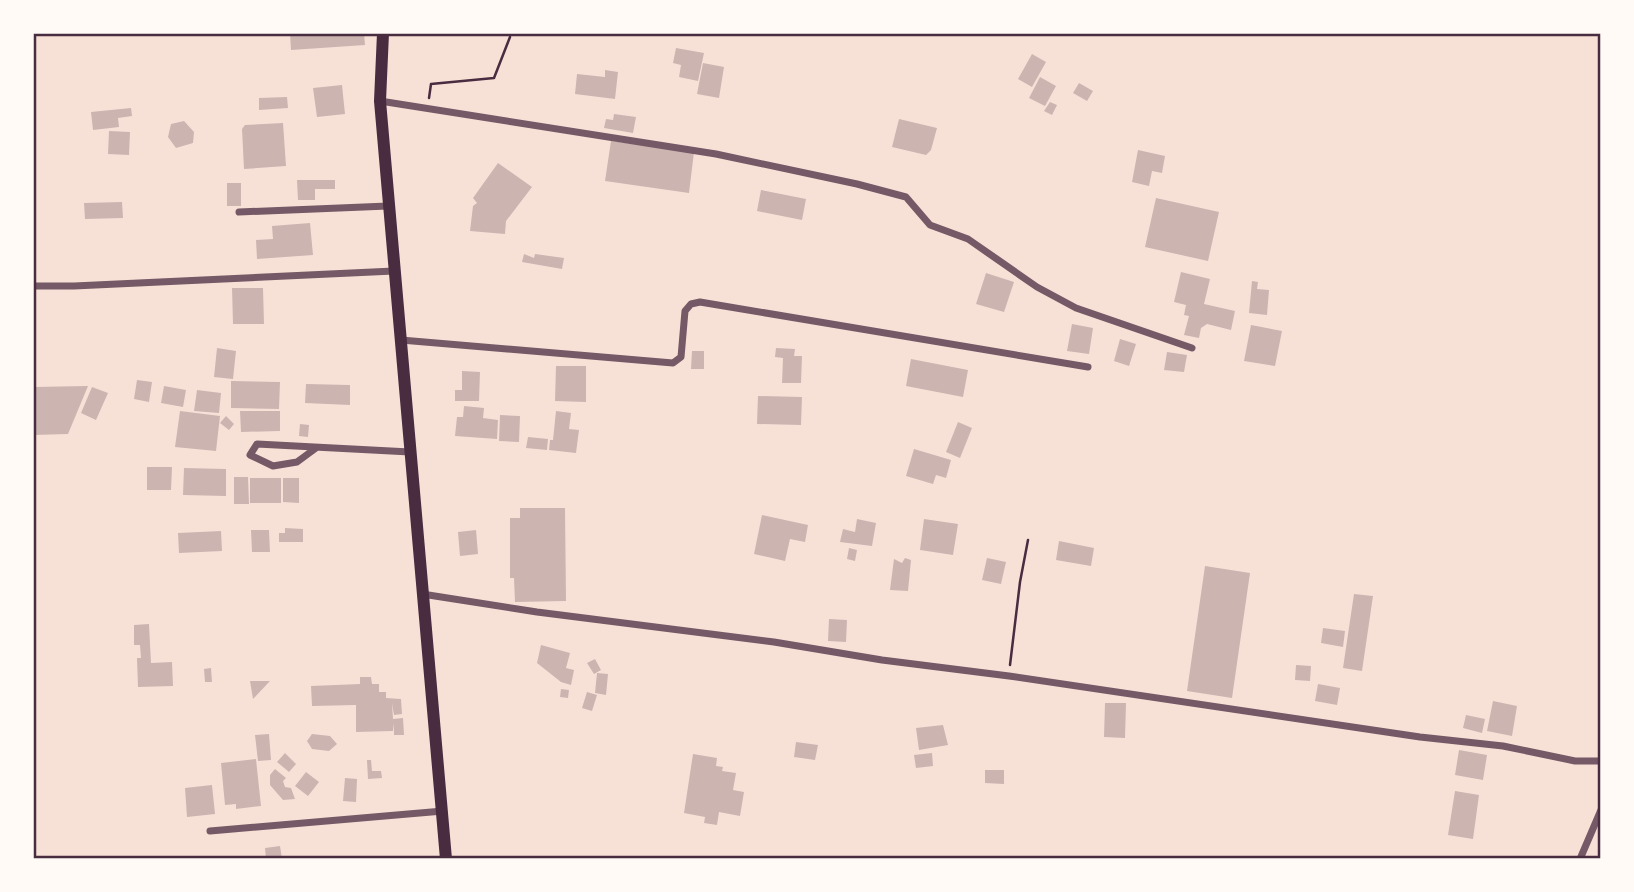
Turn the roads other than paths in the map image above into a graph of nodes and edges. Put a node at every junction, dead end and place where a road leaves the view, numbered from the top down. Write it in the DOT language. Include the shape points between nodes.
graph roads {
  1 [pos="383,33"];
  2 [pos="380,101"];
  3 [pos="388,206"];
  4 [pos="239,212"];
  5 [pos="394,271"];
  6 [pos="33,286"];
  7 [pos="400,340"];
  8 [pos="1192,348"];
  9 [pos="1088,367"];
  10 [pos="316,448"];
  11 [pos="410,452"];
  12 [pos="422,594"];
  13 [pos="1601,761"];
  14 [pos="1601,810"];
  15 [pos="443,811"];
  16 [pos="210,831"];
  17 [pos="446,859"];
  18 [pos="1580,859"];
  1 -- 2 [label="main road"];
  2 -- 3 [label="main road"];
  2 -- 8 [label="street" via="716,155 906,197 930,225 968,239 1076,308"];
  3 -- 4 [label="street"];
  3 -- 5 [label="main road"];
  5 -- 6 [label="street"];
  5 -- 7 [label="main road"];
  7 -- 9 [label="street" via="673,363 681,357 685,311 701,302"];
  7 -- 11 [label="main road"];
  10 -- 10 [label="street" via="257,444 250,455 273,466 297,461"];
  10 -- 11 [label="street"];
  11 -- 12 [label="main road"];
  12 -- 13 [label="street" via="1503,746 1575,761"];
  12 -- 15 [label="main road"];
  14 -- 18 [label="street"];
  15 -- 16 [label="street"];
  15 -- 17 [label="main road"];
}
